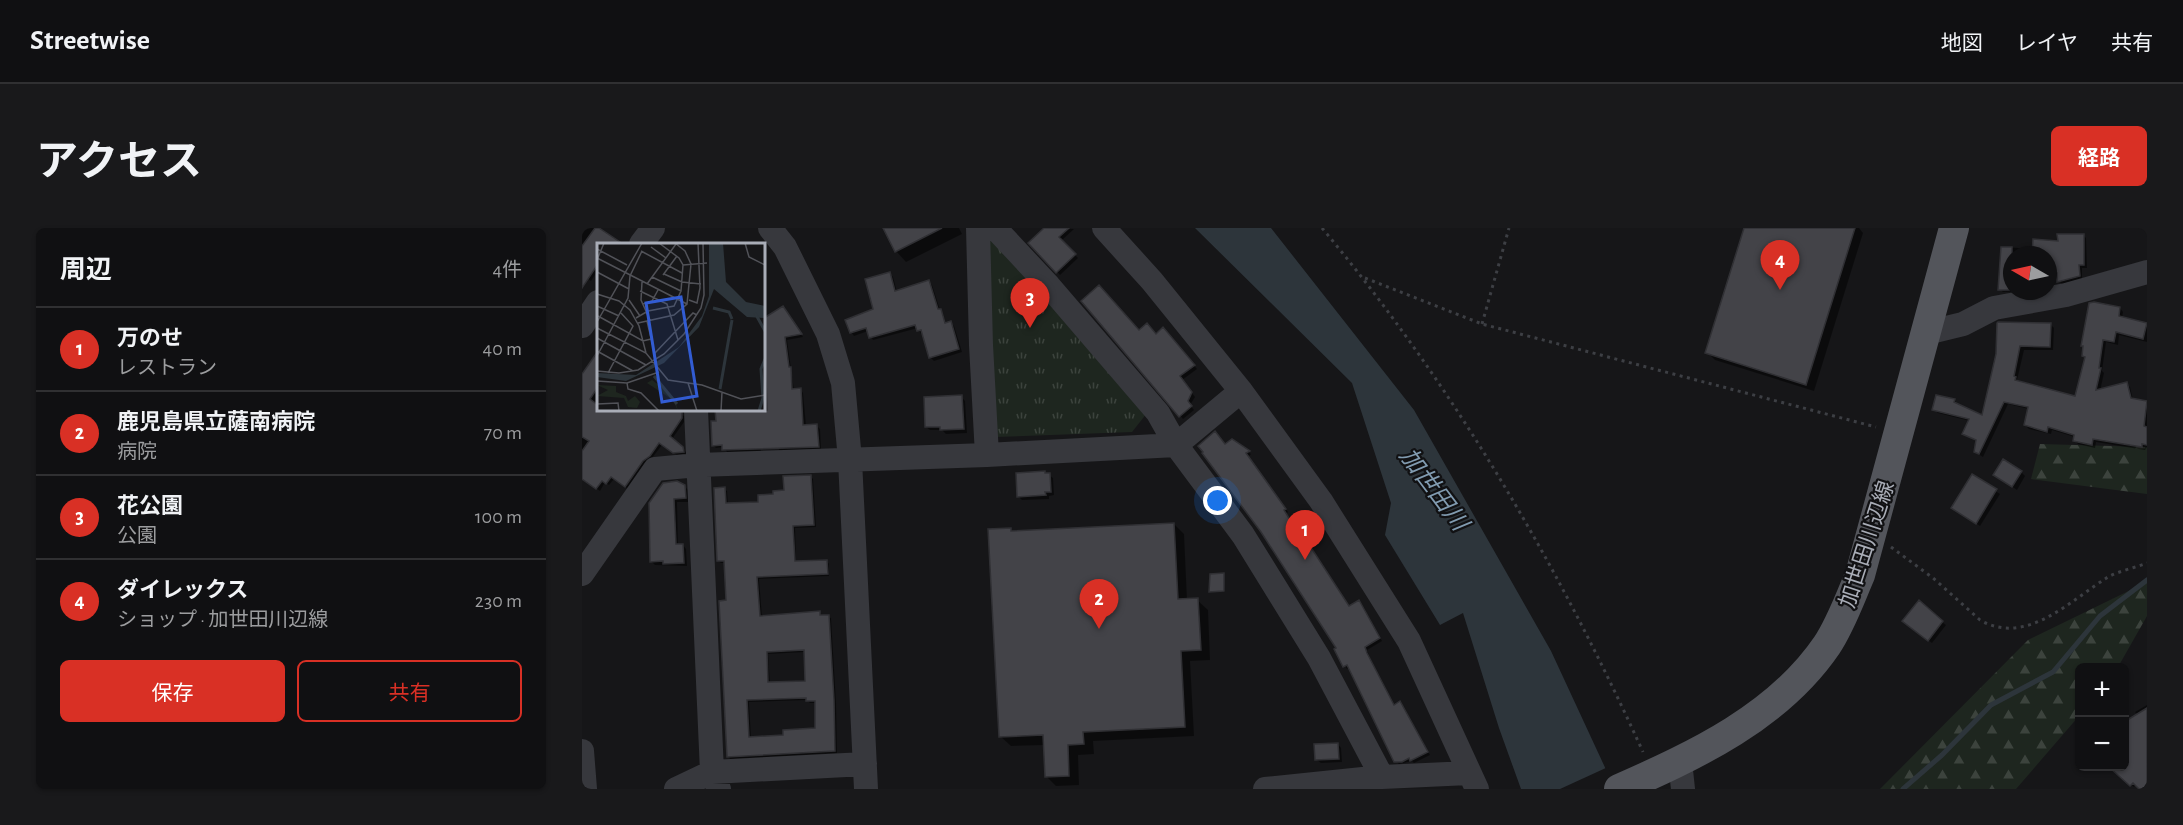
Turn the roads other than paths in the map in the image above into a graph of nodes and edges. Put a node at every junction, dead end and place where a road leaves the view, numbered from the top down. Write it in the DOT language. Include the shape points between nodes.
graph roads {
  1 [pos="653,228"];
  2 [pos="770,228"];
  3 [pos="978,228"];
  4 [pos="995,228"];
  5 [pos="1104,228"];
  6 [pos="1954,228"];
  7 [pos="642,243"];
  8 [pos="2147,272"];
  9 [pos="582,288"];
  10 [pos="597,300"];
  11 [pos="597,303"];
  12 [pos="582,326"];
  13 [pos="1926,333"];
  14 [pos="1241,392"];
  15 [pos="696,411"];
  16 [pos="1176,445"];
  17 [pos="987,455"];
  18 [pos="850,460"];
  19 [pos="698,465"];
  20 [pos="582,574"];
  21 [pos="582,751"];
  22 [pos="865,764"];
  23 [pos="1682,775"];
  24 [pos="1382,777"];
  25 [pos="715,781"];
  26 [pos="1473,781"];
  27 [pos="1299,788"];
  28 [pos="585,789"];
  29 [pos="676,789"];
  30 [pos="866,789"];
  31 [pos="1265,789"];
  32 [pos="1619,789"];
  1 -- 7 [label="street"];
  2 -- 18 [label="street" via="785,247 828,334 843,383"];
  3 -- 17 [label="street"];
  4 -- 16 [label="street" via="1158,413"];
  5 -- 14 [label="street"];
  6 -- 13 [label="main road, 加世田川辺線"];
  8 -- 13 [label="street" via="2066,295 1994,308 1963,324"];
  9 -- 10 [label="street"];
  11 -- 12 [label="street"];
  13 -- 23 [label="main road, 加世田川辺線" via="1860,575 1828,644 1801,679 1777,701"];
  14 -- 16 [label="street"];
  14 -- 26 [label="street" via="1320,501 1409,641"];
  15 -- 19 [label="street"];
  16 -- 17 [label="street"];
  16 -- 24 [label="street" via="1248,544 1319,658"];
  17 -- 18 [label="street"];
  18 -- 19 [label="street"];
  18 -- 22 [label="street"];
  19 -- 20 [label="street" via="655,469"];
  19 -- 25 [label="street"];
  21 -- 28 [label="street"];
  22 -- 25 [label="street"];
  22 -- 30 [label="street"];
  23 -- 32 [label="main road, 加世田川辺線" via="1651,775"];
  24 -- 26 [label="street"];
  24 -- 27 [label="street"];
  25 -- 29 [label="street"];
  27 -- 31 [label="street"];
}
